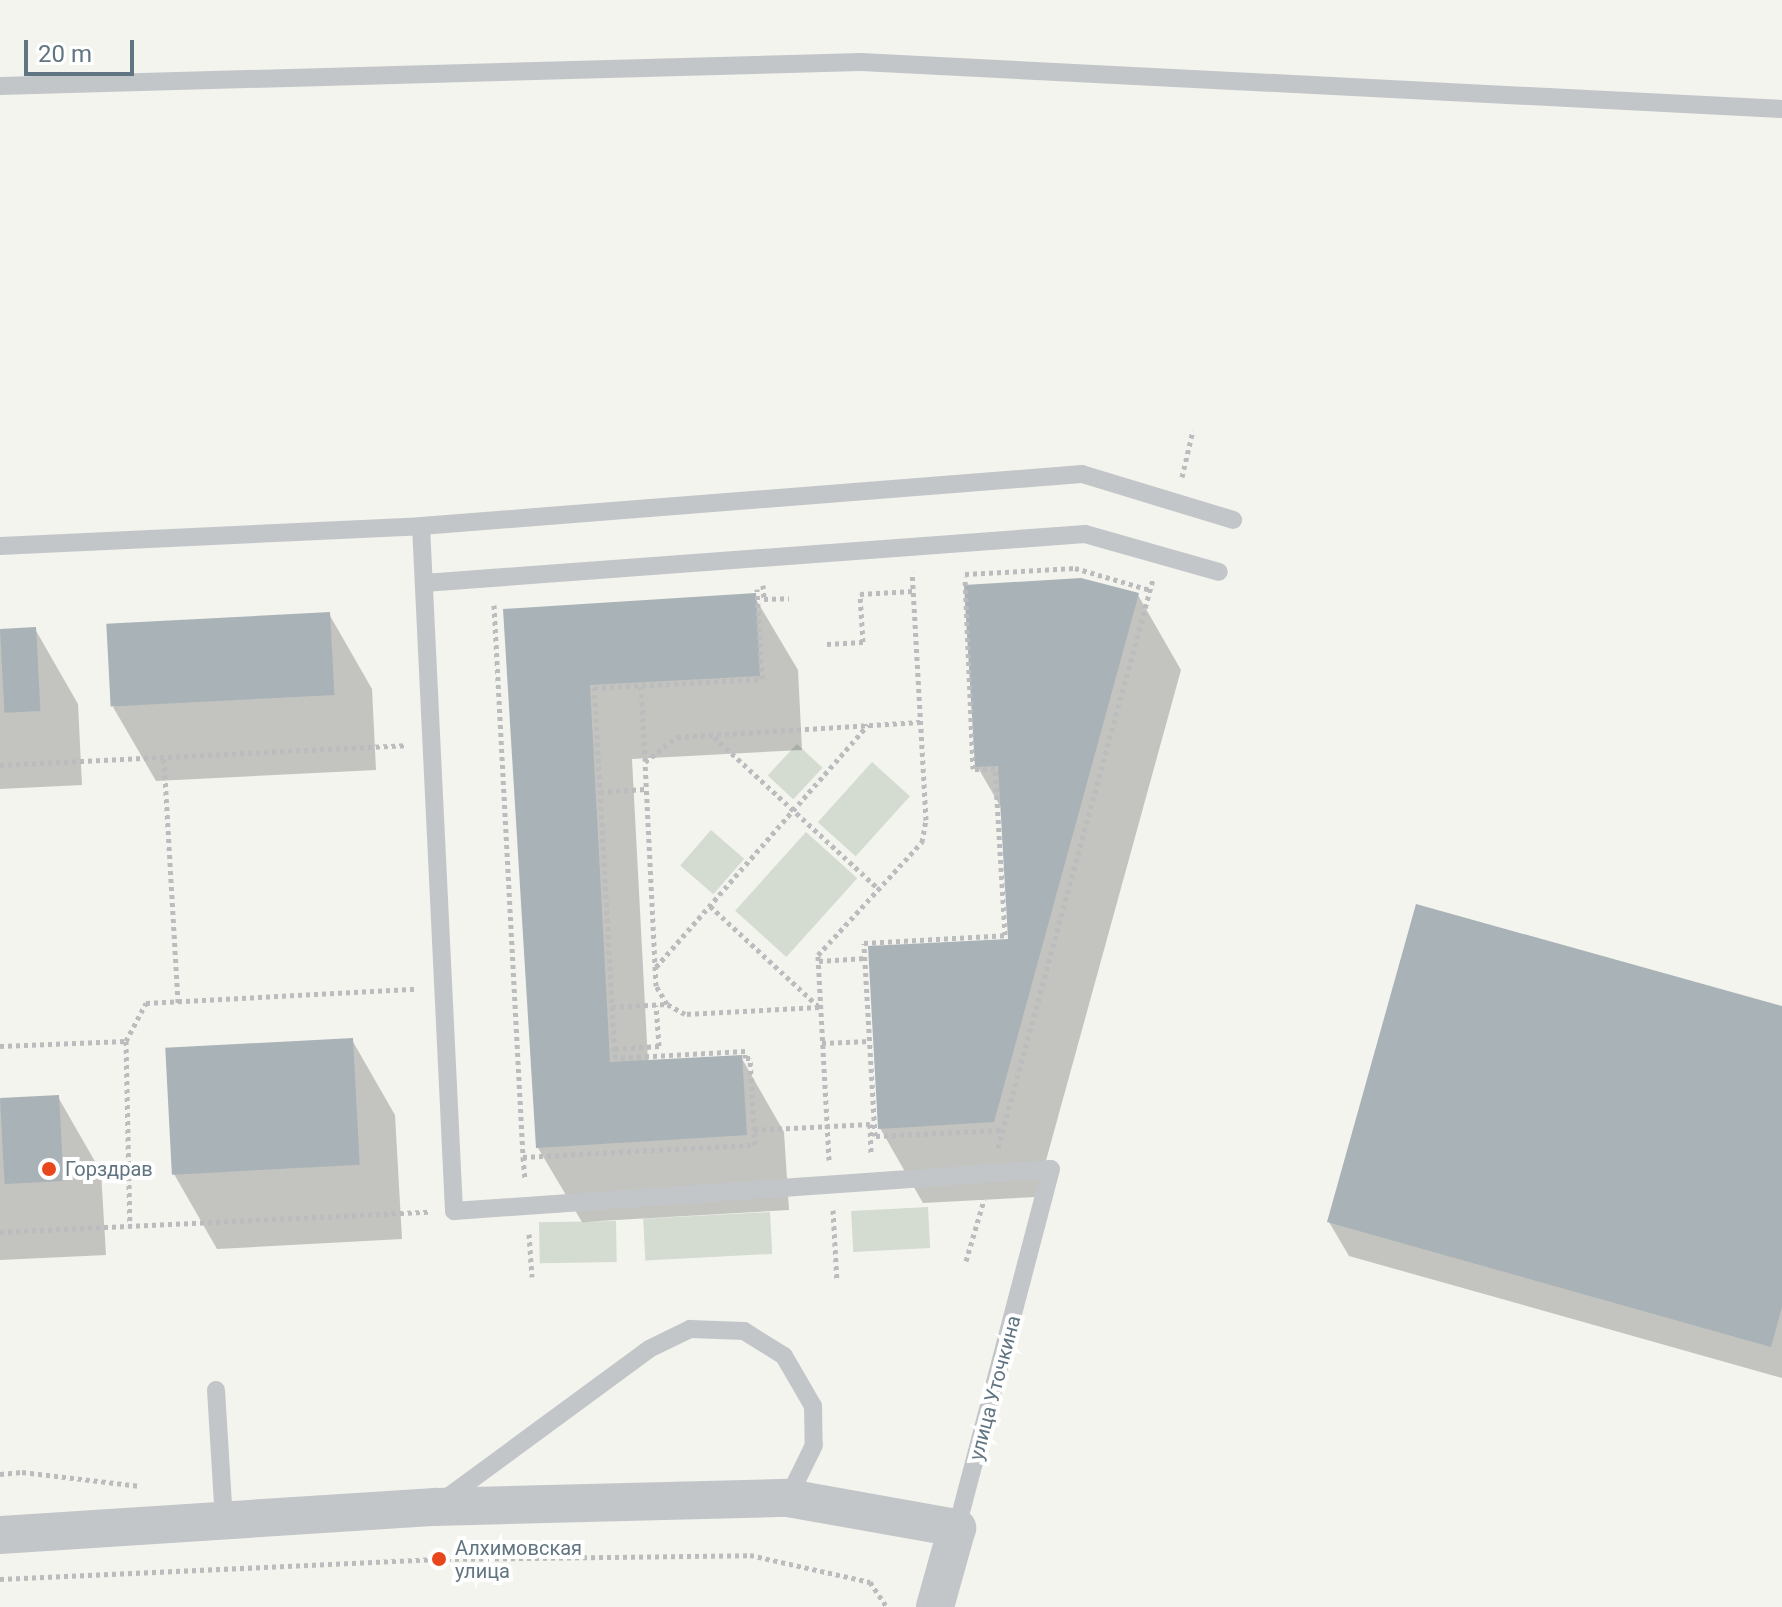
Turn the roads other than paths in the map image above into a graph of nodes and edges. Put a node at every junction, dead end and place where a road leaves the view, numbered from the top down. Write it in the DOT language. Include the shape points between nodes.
graph roads {
  1 [pos="0,86"];
  2 [pos="1782,109"];
  3 [pos="1233,520"];
  4 [pos="421,526"];
  5 [pos="0,546"];
  6 [pos="1219,572"];
  7 [pos="424,583"];
  8 [pos="216,1390"];
  9 [pos="788,1498"];
  10 [pos="435,1507"];
  11 [pos="224,1521"];
  12 [pos="957,1528"];
  13 [pos="0,1535"];
  14 [pos="935,1607"];
  1 -- 2 [label="lane" via="861,62"];
  3 -- 4 [label="lane" via="1082,474"];
  4 -- 5 [label="lane"];
  4 -- 7 [label="lane"];
  6 -- 7 [label="lane" via="1085,534"];
  7 -- 12 [label="lane, улица Уточкина" via="454,1211 1051,1169"];
  8 -- 11 [label="lane"];
  9 -- 10 [label="street"];
  9 -- 10 [label="lane" via="814,1445 813,1406 784,1356 744,1331 690,1329 649,1349"];
  9 -- 12 [label="street"];
  10 -- 11 [label="street"];
  11 -- 13 [label="street"];
  12 -- 14 [label="street, улица Уточкина"];
}
